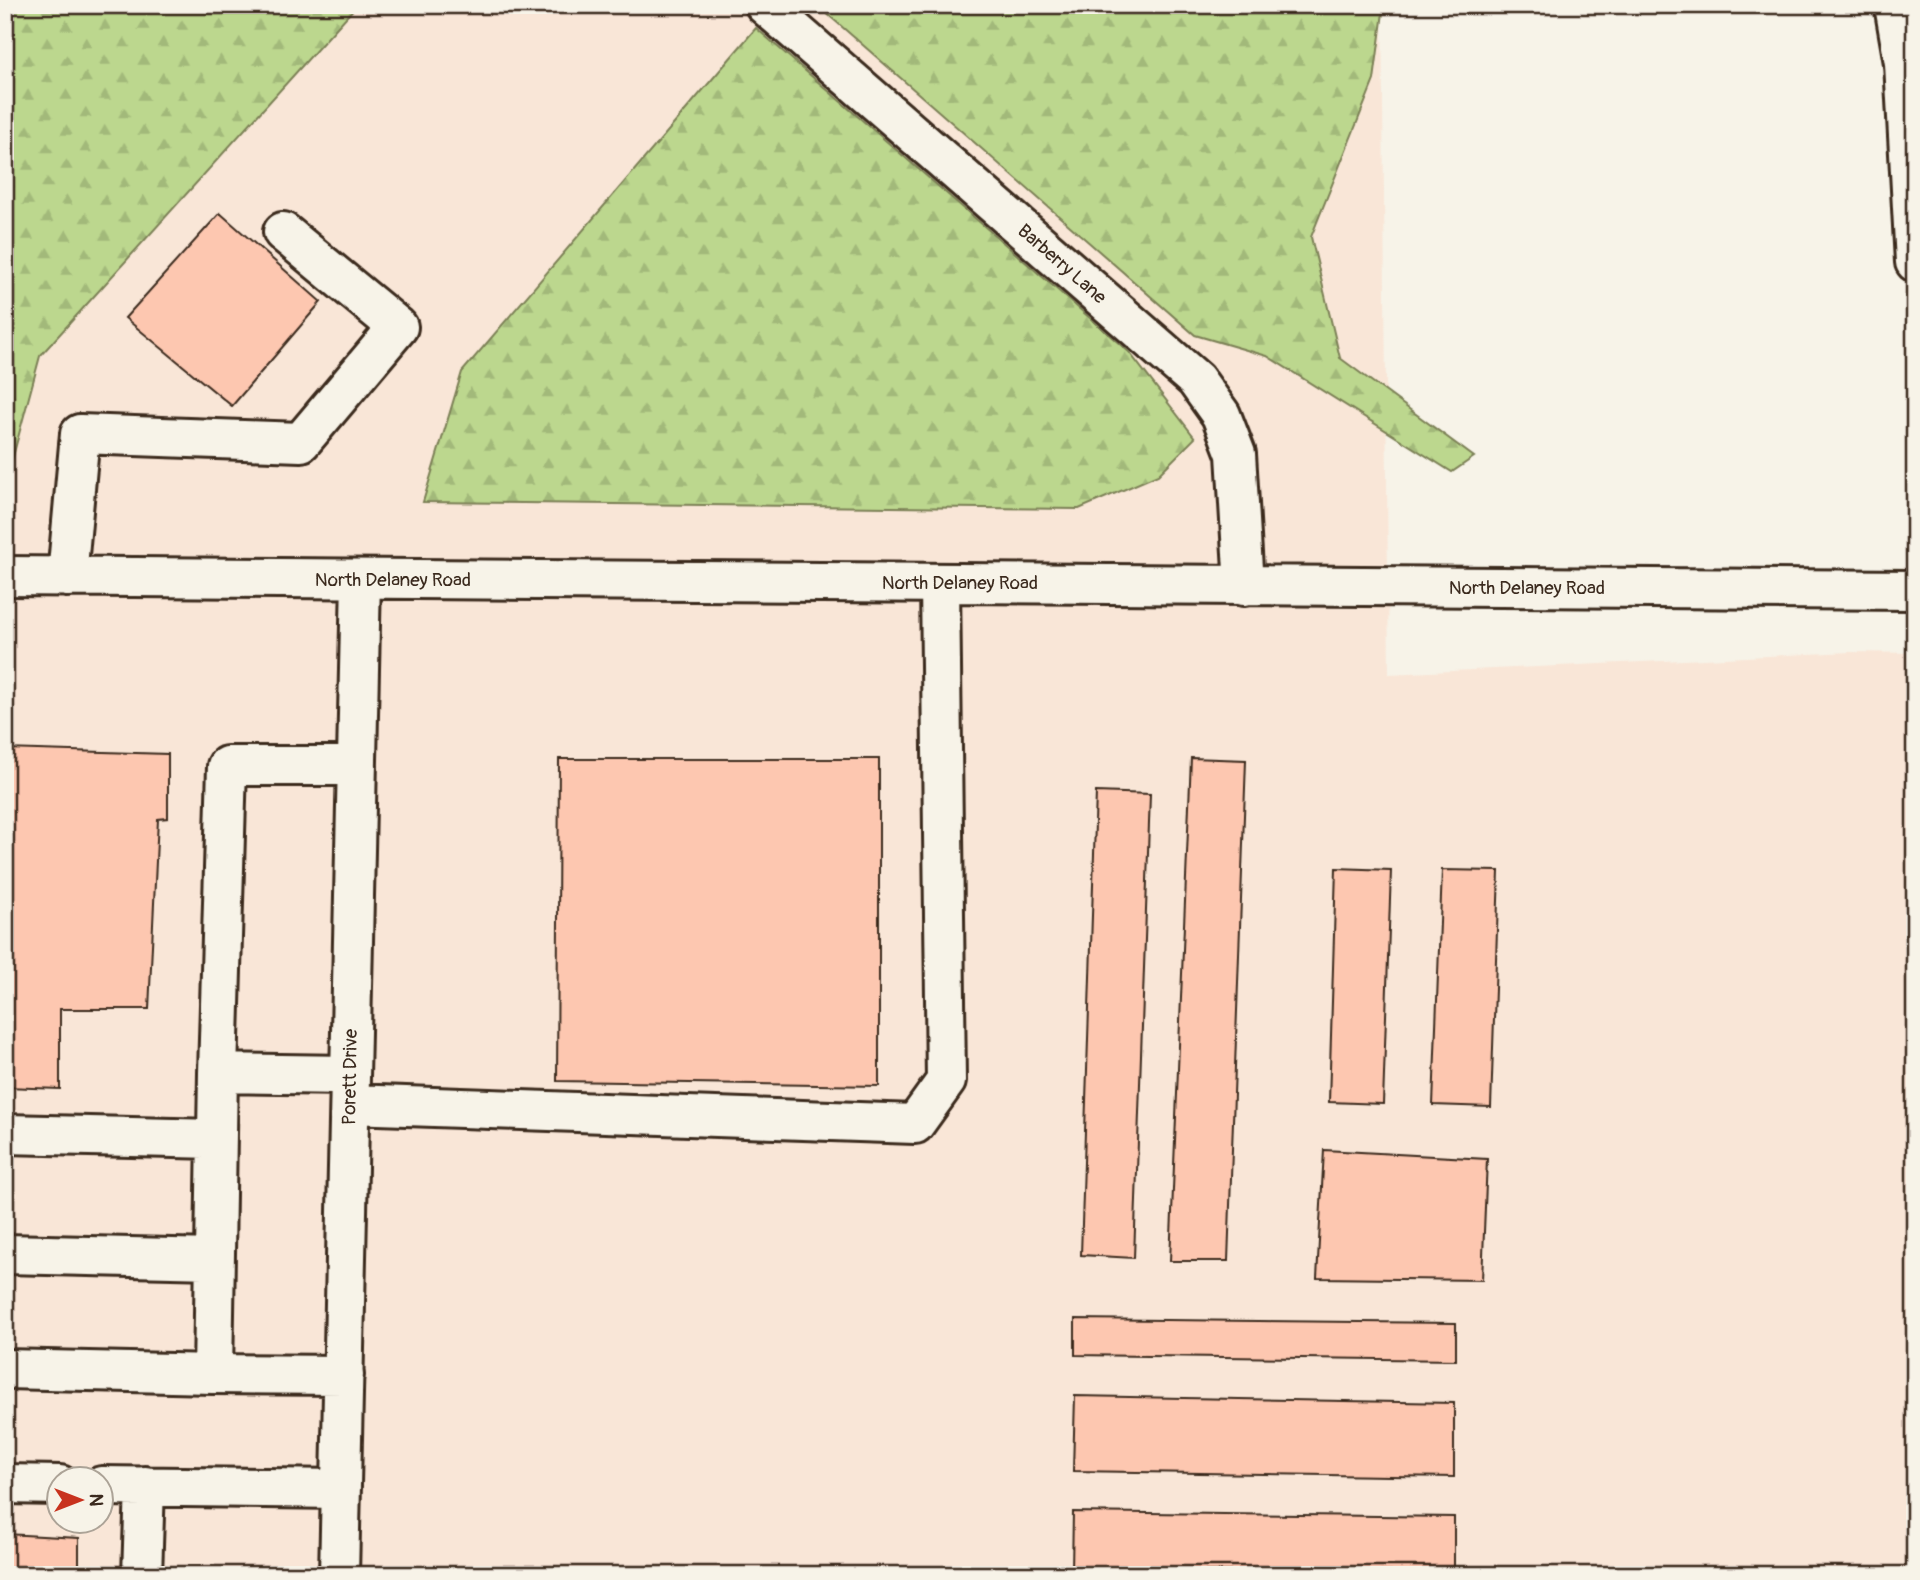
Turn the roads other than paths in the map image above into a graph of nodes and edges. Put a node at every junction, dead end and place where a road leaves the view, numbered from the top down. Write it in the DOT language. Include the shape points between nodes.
graph roads {
  1 [pos="765,5"];
  2 [pos="1894,5"];
  3 [pos="1908,41"];
  4 [pos="1913,211"];
  5 [pos="283,232"];
  6 [pos="1915,262"];
  7 [pos="5,576"];
  8 [pos="67,577"];
  9 [pos="362,579"];
  10 [pos="940,583"];
  11 [pos="1244,586"];
  12 [pos="1915,590"];
  13 [pos="357,766"];
  14 [pos="218,1073"];
  15 [pos="350,1090"];
  16 [pos="5,1134"];
  17 [pos="216,1139"];
  18 [pos="5,1254"];
  19 [pos="215,1259"];
  20 [pos="5,1369"];
  21 [pos="213,1374"];
  22 [pos="344,1375"];
  23 [pos="5,1484"];
  24 [pos="46,1485"];
  25 [pos="116,1486"];
  26 [pos="145,1486"];
  27 [pos="341,1489"];
  28 [pos="142,1575"];
  29 [pos="339,1575"];
  1 -- 11 [label="street, Barberry Lane" via="1196,380 1221,415 1236,454"];
  2 -- 3 [label="street"];
  3 -- 4 [label="street"];
  4 -- 6 [label="street"];
  5 -- 8 [label="street" via="398,327 301,442 80,434"];
  7 -- 8 [label="street, North Delaney Road"];
  8 -- 9 [label="street, North Delaney Road"];
  9 -- 10 [label="street, North Delaney Road"];
  9 -- 13 [label="street, Porett Drive"];
  10 -- 11 [label="street, North Delaney Road"];
  10 -- 15 [label="street" via="946,1081 915,1124"];
  11 -- 12 [label="street, North Delaney Road"];
  13 -- 14 [label="street" via="227,766"];
  13 -- 15 [label="street, Porett Drive"];
  14 -- 15 [label="street"];
  14 -- 17 [label="street"];
  15 -- 22 [label="street, Porett Drive"];
  16 -- 17 [label="street"];
  17 -- 19 [label="street"];
  18 -- 19 [label="street"];
  19 -- 21 [label="street"];
  20 -- 21 [label="street"];
  21 -- 22 [label="street"];
  22 -- 27 [label="street, Porett Drive"];
  23 -- 24 [label="street"];
  25 -- 26 [label="street"];
  26 -- 27 [label="street"];
  26 -- 28 [label="street"];
  27 -- 29 [label="street, Porett Drive"];
}
